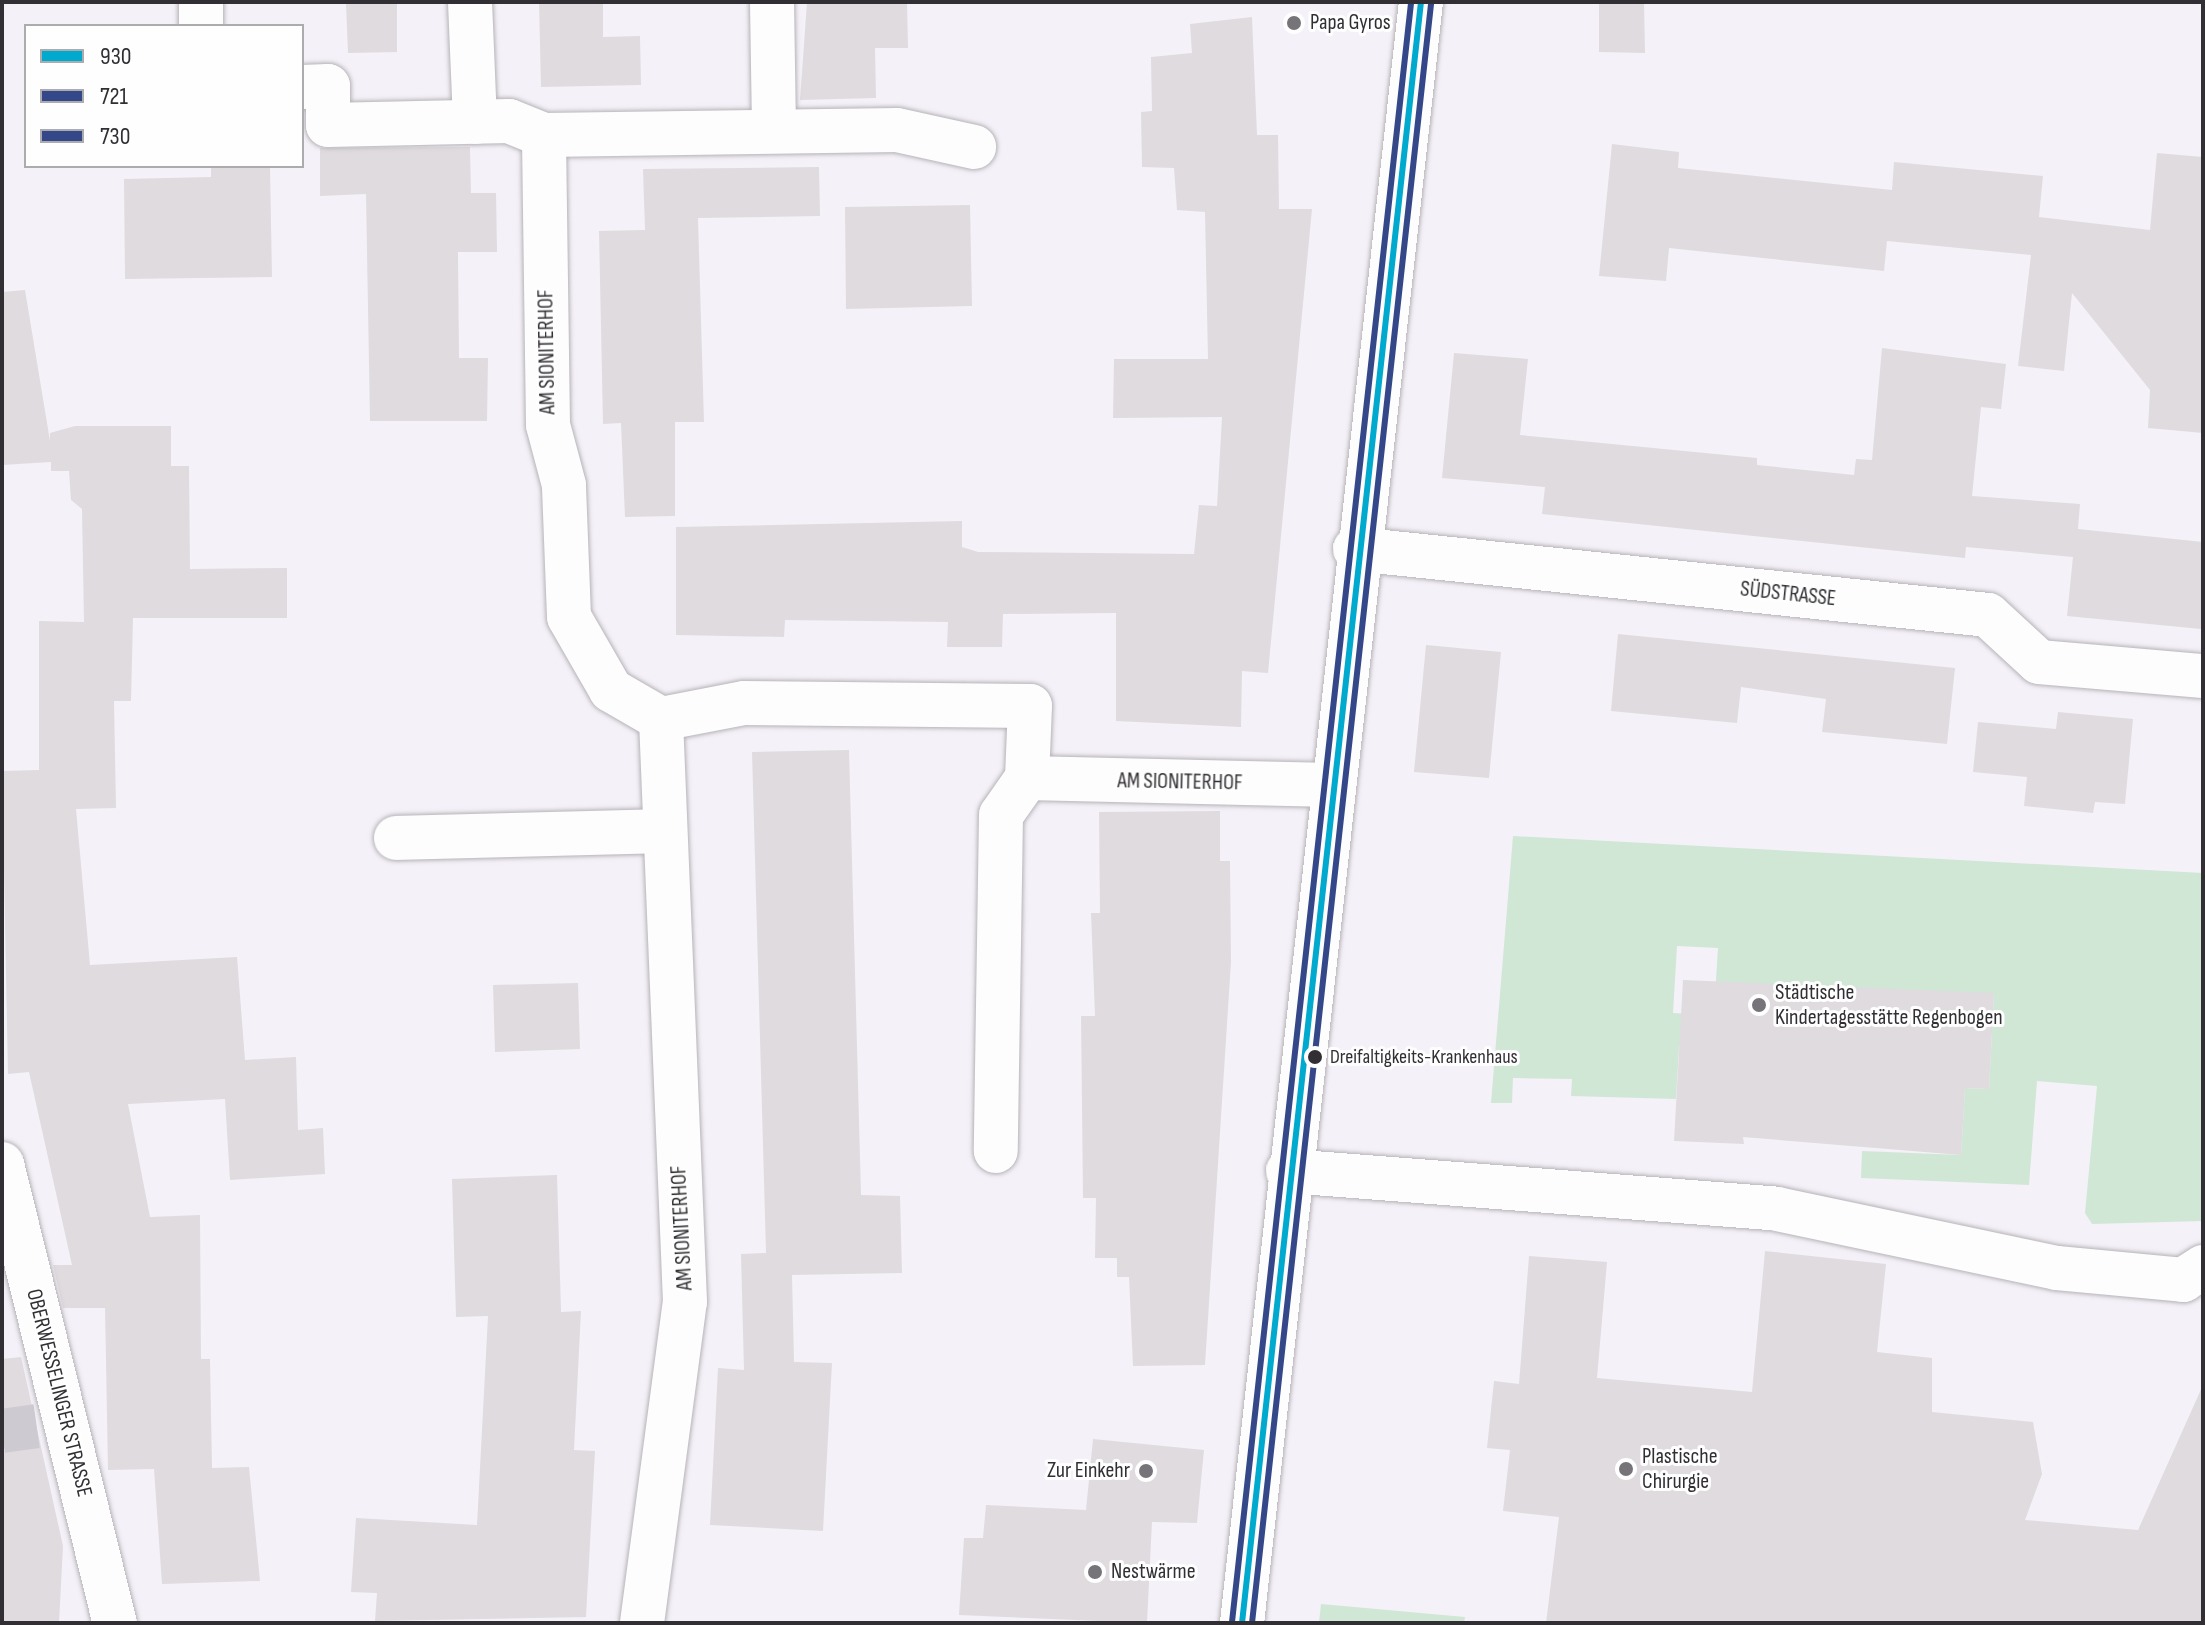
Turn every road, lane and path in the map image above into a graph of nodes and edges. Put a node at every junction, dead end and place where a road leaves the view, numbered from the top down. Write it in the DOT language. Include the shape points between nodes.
graph roads {
  1 [pos="201,2"];
  2 [pos="470,2"];
  3 [pos="772,2"];
  4 [pos="1421,2"];
  5 [pos="201,24"];
  6 [pos="304,87"];
  7 [pos="475,122"];
  8 [pos="774,128"];
  9 [pos="544,135"];
  10 [pos="974,147"];
  11 [pos="1355,549"];
  12 [pos="2203,676"];
  13 [pos="661,719"];
  14 [pos="1027,778"];
  15 [pos="1332,785"];
  16 [pos="665,831"];
  17 [pos="396,838"];
  18 [pos="996,1151"];
  19 [pos="2,1164"];
  20 [pos="1288,1171"];
  21 [pos="2203,1267"];
  22 [pos="115,1623"];
  23 [pos="642,1623"];
  24 [pos="1242,1623"];
  1 -- 5 [label="street"];
  2 -- 7 [label="street"];
  3 -- 8 [label="street"];
  4 -- 11 [label="street"];
  6 -- 7 [label="street" via="328,86 328,125"];
  7 -- 9 [label="street" via="509,121"];
  8 -- 9 [label="street"];
  8 -- 10 [label="street" via="897,130"];
  9 -- 13 [label="street, AM SIONITERHOF" via="548,425 564,485 569,617 611,690"];
  11 -- 12 [label="street, SÜDSTRASSE" via="1988,615 2039,662"];
  11 -- 15 [label="street"];
  13 -- 14 [label="street" via="744,703 1030,706"];
  13 -- 16 [label="street, AM SIONITERHOF"];
  14 -- 15 [label="street, AM SIONITERHOF"];
  14 -- 18 [label="street" via="1001,815"];
  15 -- 20 [label="street"];
  16 -- 17 [label="street"];
  16 -- 23 [label="street, AM SIONITERHOF" via="685,1302"];
  19 -- 22 [label="street, OBERWESSELINGER STRASSE" via="51,1425"];
  20 -- 21 [label="street" via="1777,1209 2057,1268 2183,1280"];
  20 -- 24 [label="street"];
}
